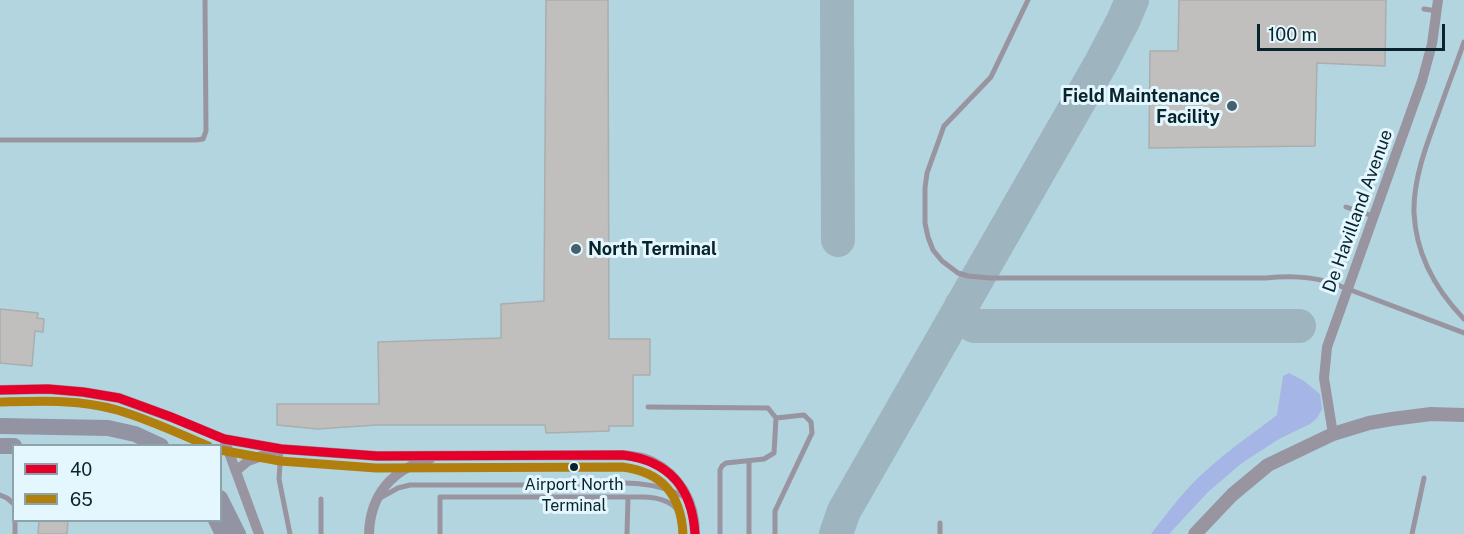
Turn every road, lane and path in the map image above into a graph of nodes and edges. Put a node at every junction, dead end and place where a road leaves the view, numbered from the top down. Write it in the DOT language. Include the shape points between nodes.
graph roads {
  1 [pos="205,0"];
  2 [pos="1028,0"];
  3 [pos="1437,6"];
  4 [pos="1424,9"];
  5 [pos="1464,42"];
  6 [pos="0,140"];
  7 [pos="1346,207"];
  8 [pos="1373,216"];
  9 [pos="1347,289"];
  10 [pos="1464,319"];
  11 [pos="1464,333"];
  12 [pos="0,390"];
  13 [pos="648,407"];
  14 [pos="1464,415"];
  15 [pos="776,418"];
  16 [pos="0,426"];
  17 [pos="1332,434"];
  18 [pos="224,439"];
  19 [pos="157,444"];
  20 [pos="281,449"];
  21 [pos="444,454"];
  22 [pos="749,461"];
  23 [pos="236,471"];
  24 [pos="1424,478"];
  25 [pos="628,497"];
  26 [pos="321,499"];
  27 [pos="375,500"];
  28 [pos="690,501"];
  29 [pos="222,502"];
  30 [pos="940,523"];
  31 [pos="238,534"];
  32 [pos="259,534"];
  33 [pos="290,534"];
  34 [pos="321,534"];
  35 [pos="369,534"];
  36 [pos="440,534"];
  37 [pos="627,534"];
  38 [pos="681,534"];
  39 [pos="695,534"];
  40 [pos="720,534"];
  41 [pos="749,534"];
  42 [pos="775,534"];
  43 [pos="940,534"];
  44 [pos="1195,534"];
  45 [pos="1412,534"];
  1 -- 6 [label="lane" via="203,139"];
  2 -- 9 [label="lane" via="991,77 944,126 927,173 927,233 942,261 958,273 986,278 1289,276 1314,278"];
  3 -- 4 [label="lane"];
  3 -- 8 [label="street, De Havilland Avenue" via="1422,81"];
  5 -- 10 [label="lane" via="1423,158 1414,213 1427,267"];
  7 -- 8 [label="lane"];
  8 -- 9 [label="street, De Havilland Avenue"];
  9 -- 11 [label="lane"];
  9 -- 17 [label="street, De Havilland Avenue" via="1325,363"];
  12 -- 18 [label="street" via="48,389 119,398"];
  13 -- 15 [label="lane" via="768,408"];
  14 -- 17 [label="street" via="1392,418"];
  15 -- 22 [label="lane" via="774,453"];
  15 -- 42 [label="lane" via="804,415 812,422 812,433 775,511"];
  16 -- 19 [label="main road" via="108,428"];
  17 -- 44 [label="street" via="1268,465"];
  18 -- 20 [label="street"];
  18 -- 23 [label="street"];
  20 -- 21 [label="street" via="377,456"];
  20 -- 23 [label="street" via="248,461"];
  20 -- 33 [label="lane" via="279,479"];
  21 -- 27 [label="street" via="402,471"];
  21 -- 28 [label="street" via="623,454 650,460 681,485"];
  22 -- 40 [label="lane" via="726,463 720,470"];
  22 -- 41 [label="lane"];
  23 -- 32 [label="street"];
  24 -- 45 [label="lane"];
  25 -- 36 [label="lane" via="440,497"];
  25 -- 37 [label="lane"];
  25 -- 38 [label="lane" via="668,501 681,517"];
  26 -- 34 [label="lane"];
  27 -- 28 [label="lane" via="410,485 632,484 675,492"];
  27 -- 35 [label="street"];
  28 -- 39 [label="street"];
  29 -- 31 [label="main road"];
  30 -- 43 [label="lane"];
}
